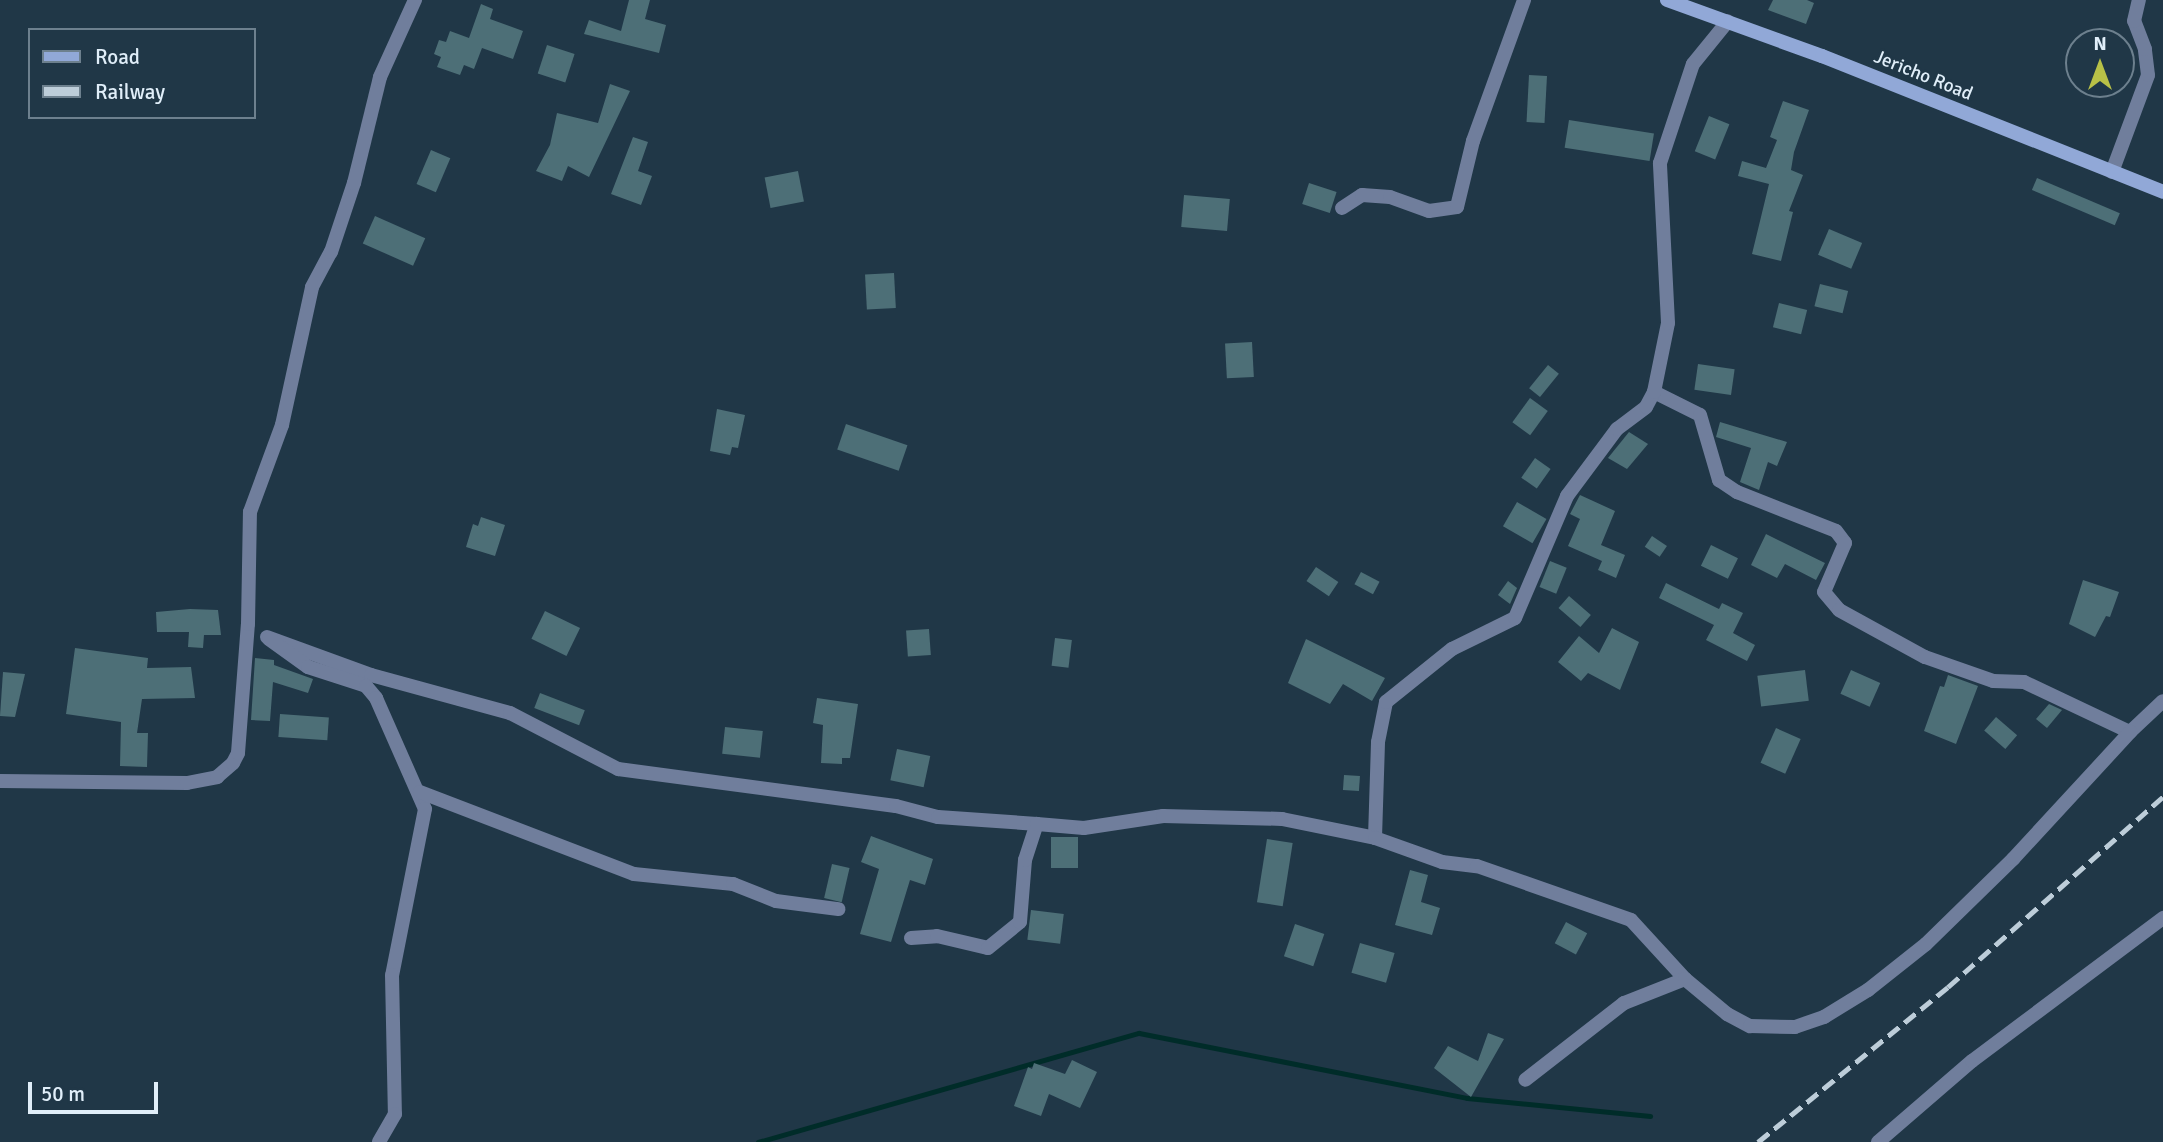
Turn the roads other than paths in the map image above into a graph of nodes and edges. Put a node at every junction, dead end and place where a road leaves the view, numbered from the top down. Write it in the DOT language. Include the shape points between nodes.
graph roads {
  1 [pos="415,0"];
  2 [pos="1524,0"];
  3 [pos="1667,0"];
  4 [pos="2139,0"];
  5 [pos="1728,21"];
  6 [pos="2112,172"];
  7 [pos="2163,192"];
  8 [pos="1342,208"];
  9 [pos="1654,392"];
  10 [pos="248,624"];
  11 [pos="267,637"];
  12 [pos="2163,701"];
  13 [pos="2130,732"];
  14 [pos="0,781"];
  15 [pos="420,792"];
  16 [pos="1037,824"];
  17 [pos="1375,838"];
  18 [pos="838,909"];
  19 [pos="2163,918"];
  20 [pos="911,938"];
  21 [pos="1685,979"];
  22 [pos="1525,1080"];
  23 [pos="379,1142"];
  24 [pos="1878,1142"];
  1 -- 10 [label="street" via="380,77 350,194 331,252 312,287 282,425 250,512"];
  2 -- 8 [label="street" via="1473,141 1457,206 1429,211 1390,197 1362,195"];
  3 -- 5 [label="street, Jericho Road"];
  4 -- 6 [label="street" via="2134,21 2145,49 2148,75"];
  5 -- 6 [label="street, Jericho Road"];
  5 -- 9 [label="street" via="1693,64 1660,163 1668,323"];
  6 -- 7 [label="street, Jericho Road"];
  9 -- 13 [label="street" via="1700,415 1719,480 1737,492 1836,531 1845,543 1825,592 1839,610 1925,657 1993,681 2024,682"];
  9 -- 17 [label="street" via="1646,407 1616,429 1567,496 1515,618 1452,649 1386,702 1378,742"];
  10 -- 11 [label="street"];
  10 -- 14 [label="street" via="238,753 217,777 187,783"];
  11 -- 15 [label="street" via="308,667 366,686"];
  11 -- 16 [label="street" via="371,675 510,713 618,769 885,804 938,817"];
  12 -- 13 [label="street"];
  13 -- 21 [label="street" via="2014,859 1926,944 1868,990 1824,1017 1795,1027 1749,1026"];
  15 -- 18 [label="street" via="634,874 733,884 776,901"];
  15 -- 23 [label="street" via="425,827 398,939 391,997 395,1114"];
  16 -- 17 [label="street" via="1084,828 1163,816 1282,819"];
  16 -- 20 [label="street" via="1025,860 1020,922 988,948 937,936"];
  17 -- 21 [label="street" via="1442,862 1477,866 1631,920"];
  19 -- 24 [label="street" via="1972,1061"];
  21 -- 22 [label="street" via="1624,1003"];
}
